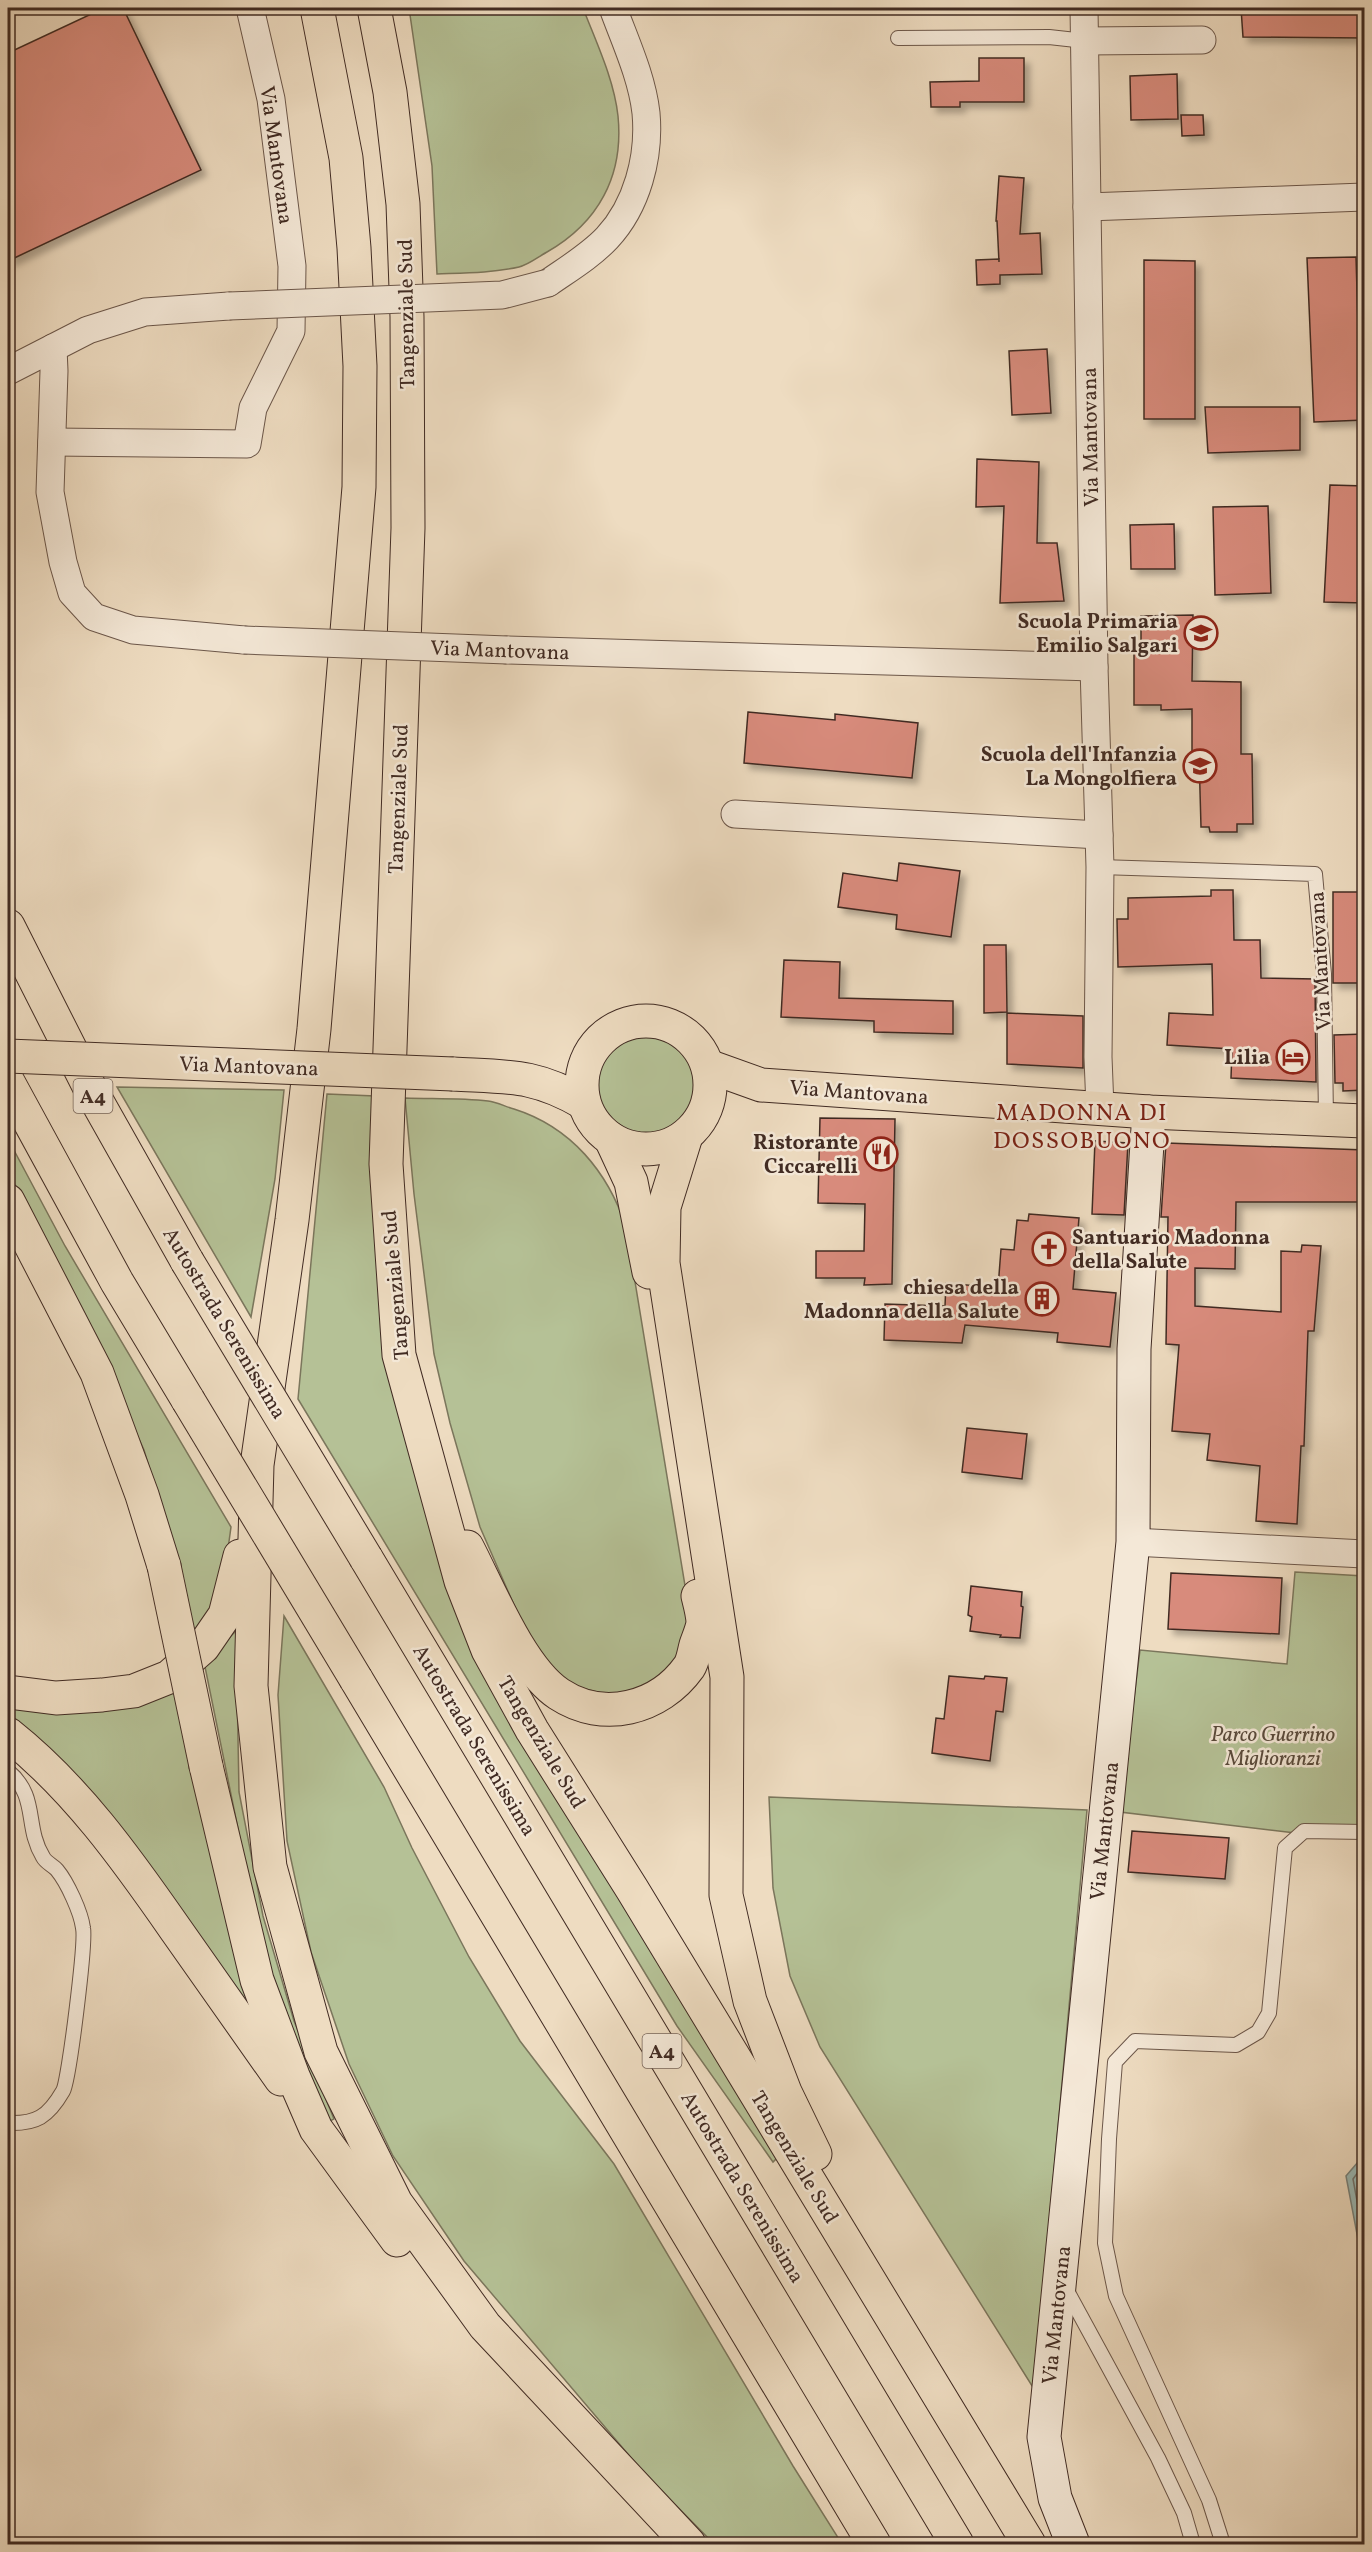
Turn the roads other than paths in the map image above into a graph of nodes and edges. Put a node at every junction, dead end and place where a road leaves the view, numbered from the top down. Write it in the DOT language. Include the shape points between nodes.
graph roads {
  1 [pos="250,8"];
  2 [pos="374,8"];
  3 [pos="396,8"];
  4 [pos="613,8"];
  5 [pos="1084,8"];
  6 [pos="317,9"];
  7 [pos="898,38"];
  8 [pos="1202,40"];
  9 [pos="1085,41"];
  10 [pos="1365,197"];
  11 [pos="403,204"];
  12 [pos="1087,207"];
  13 [pos="53,348"];
  14 [pos="8,371"];
  15 [pos="52,442"];
  16 [pos="1094,667"];
  17 [pos="735,813"];
  18 [pos="1099,835"];
  19 [pos="1100,867"];
  20 [pos="8,926"];
  21 [pos="8,1056"];
  22 [pos="588,1057"];
  23 [pos="526,1077"];
  24 [pos="8,1082"];
  25 [pos="709,1082"];
  26 [pos="584,1102"];
  27 [pos="1100,1108"];
  28 [pos="1149,1112"];
  29 [pos="1326,1119"];
  30 [pos="1365,1121"];
  31 [pos="686,1136"];
  32 [pos="611,1139"];
  33 [pos="8,1202"];
  34 [pos="257,1465"];
  35 [pos="430,1475"];
  36 [pos="1133,1542"];
  37 [pos="1365,1554"];
  38 [pos="8,1692"];
  39 [pos="8,1734"];
  40 [pos="8,1771"];
  41 [pos="1365,1832"];
  42 [pos="8,2123"];
  43 [pos="316,2129"];
  44 [pos="1060,2277"];
  45 [pos="485,2326"];
  46 [pos="908,2344"];
  47 [pos="689,2544"];
  48 [pos="874,2544"];
  49 [pos="957,2544"];
  50 [pos="1029,2544"];
  51 [pos="1073,2544"];
  52 [pos="1193,2544"];
  53 [pos="1223,2544"];
  1 -- 15 [label="street, Via Mantovana" via="271,99 292,266 291,331 253,408 247,444"];
  2 -- 11 [label="main road, Tangenziale Sud" via="390,92"];
  3 -- 11 [label="main road" via="410,90"];
  4 -- 13 [label="street, bridge" via="646,112 640,178 628,210 607,237 548,283 502,295 145,312 88,330"];
  5 -- 9 [label="street, Via Mantovana"];
  6 -- 34 [label="main road" via="346,158 354,248 360,366 359,487 314,1029"];
  7 -- 9 [label="lane" via="1049,37"];
  8 -- 9 [label="street"];
  9 -- 12 [label="street, Via Mantovana"];
  10 -- 12 [label="street"];
  11 -- 35 [label="main road, Tangenziale Sud" via="408,528 386,1164 399,1356"];
  12 -- 16 [label="street, Via Mantovana"];
  13 -- 14 [label="street"];
  13 -- 15 [label="street, Via Mantovana"];
  15 -- 16 [label="street, Via Mantovana, bridge" via="50,492 72,593 94,617 133,630 244,640"];
  16 -- 18 [label="street, Via Mantovana"];
  17 -- 18 [label="street"];
  18 -- 19 [label="street, Via Mantovana"];
  19 -- 27 [label="street, Via Mantovana"];
  19 -- 29 [label="lane, Via Mantovana" via="1315,874 1324,974"];
  20 -- 49 [label="main road, Autostrada Serenissima / A4, bridge" via="94,1096 187,1261"];
  21 -- 23 [label="main road, Via Mantovana, bridge"];
  22 -- 23 [label="main road, Via Mantovana" via="558,1071"];
  22 -- 25 [label="main road, Via Mantovana" via="608,1034 635,1022 666,1024 686,1035 702,1052"];
  22 -- 26 [label="main road, Via Mantovana" via="582,1087"];
  23 -- 26 [label="main road, Via Mantovana" via="558,1087"];
  24 -- 48 [label="main road, bridge" via="117,1282"];
  25 -- 27 [label="main road, Via Mantovana"];
  25 -- 31 [label="main road" via="705,1112"];
  26 -- 32 [label="main road, Via Mantovana" via="595,1123"];
  27 -- 28 [label="main road, Via Mantovana"];
  28 -- 29 [label="main road, Via Mantovana"];
  28 -- 36 [label="street, Via Mantovana" via="1134,1349"];
  29 -- 30 [label="main road, Via Mantovana"];
  31 -- 32 [label="main road" via="657,1149 633,1148"];
  31 -- 46 [label="main road" via="664,1207 663,1263 727,1677 726,1896 750,2001 785,2092"];
  32 -- 35 [label="main road, Via Mantovana" via="632,1182 703,1624 690,1666 667,1691 631,1708 586,1706 559,1694 540,1676 518,1645"];
  33 -- 43 [label="main road, bridge" via="97,1373 142,1495 164,1566 257,1980"];
  34 -- 38 [label="main road" via="236,1580 225,1615 203,1647 169,1677 134,1691 56,1698"];
  34 -- 45 [label="main road" via="251,1686 270,1867 321,2052 396,2203"];
  35 -- 46 [label="main road, Tangenziale Sud" via="461,1581 488,1650 532,1730"];
  36 -- 37 [label="street"];
  36 -- 44 [label="street, Via Mantovana"];
  39 -- 43 [label="main road" via="86,1808 145,1885"];
  40 -- 42 [label="lane" via="28,1796 36,1842 44,1859 57,1870 84,1929 64,2090 44,2116 27,2124"];
  41 -- 53 [label="lane" via="1304,1831 1285,1848 1269,2013 1258,2032 1236,2044 1135,2041 1115,2062 1105,2243 1116,2296 1209,2500"];
  43 -- 45 [label="main road" via="416,2265"];
  44 -- 51 [label="street, Via Mantovana" via="1044,2437 1055,2498"];
  44 -- 52 [label="lane" via="1158,2458 1184,2513"];
  45 -- 47 [label="main road"];
  46 -- 50 [label="main road, Tangenziale Sud"];
}
